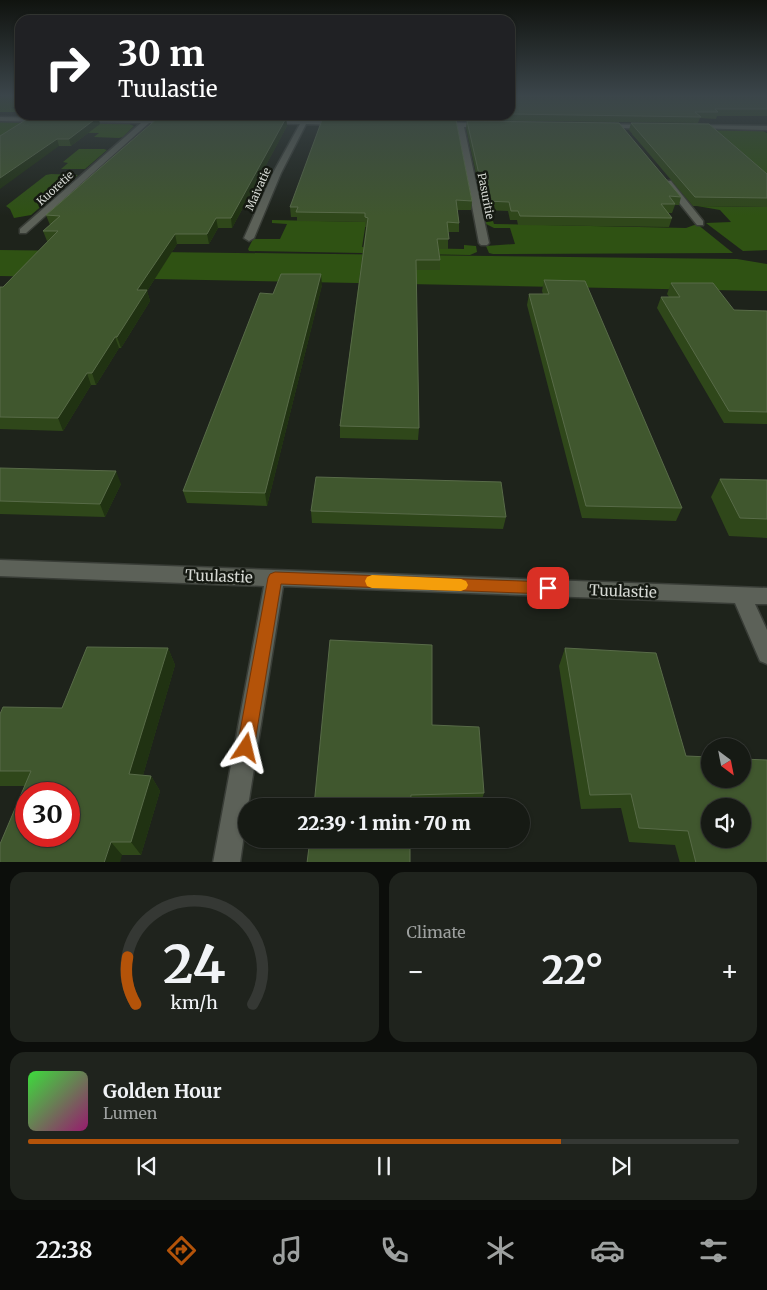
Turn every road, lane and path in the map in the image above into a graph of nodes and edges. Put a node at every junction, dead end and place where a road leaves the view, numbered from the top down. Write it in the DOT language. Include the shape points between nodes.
graph roads {
  1 [pos="130,136"];
  2 [pos="297,136"];
  3 [pos="462,136"];
  4 [pos="663,178"];
  5 [pos="700,223"];
  6 [pos="23,231"];
  7 [pos="249,238"];
  8 [pos="484,243"];
  9 [pos="0,568"];
  10 [pos="275,578"];
  11 [pos="742,596"];
  12 [pos="767,596"];
  13 [pos="767,654"];
  14 [pos="226,862"];
  1 -- 6 [label="street, Kuoretie"];
  2 -- 7 [label="street, Maivatie"];
  3 -- 8 [label="street, Pasuritie"];
  4 -- 5 [label="street"];
  9 -- 10 [label="street, Tuulastie"];
  10 -- 11 [label="street, Tuulastie"];
  10 -- 14 [label="street"];
  11 -- 12 [label="street, Tuulastie"];
  11 -- 13 [label="street"];
}
